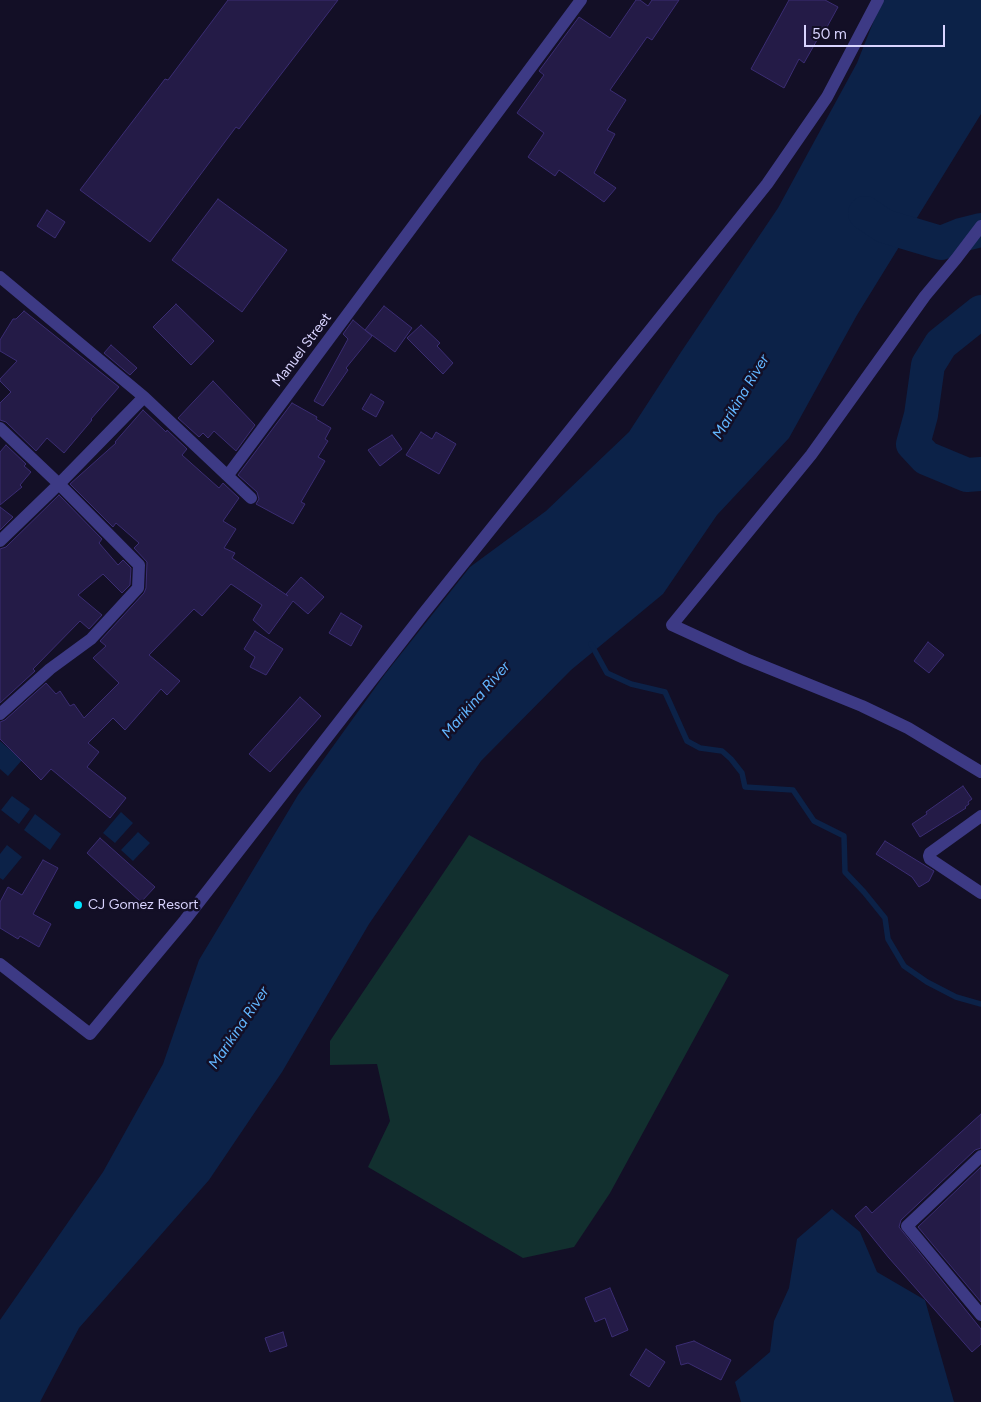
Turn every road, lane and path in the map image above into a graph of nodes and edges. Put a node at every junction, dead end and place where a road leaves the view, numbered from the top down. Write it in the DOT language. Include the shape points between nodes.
graph roads {
  1 [pos="581,0"];
  2 [pos="878,0"];
  3 [pos="981,226"];
  4 [pos="0,277"];
  5 [pos="144,397"];
  6 [pos="0,428"];
  7 [pos="228,476"];
  8 [pos="59,484"];
  9 [pos="251,498"];
  10 [pos="0,541"];
  11 [pos="0,714"];
  12 [pos="981,772"];
  13 [pos="981,816"];
  14 [pos="981,893"];
  15 [pos="0,964"];
  16 [pos="981,1156"];
  17 [pos="981,1315"];
  1 -- 7 [label="street, Manuel Street"];
  2 -- 15 [label="street" via="827,97 767,184 423,614 186,920 90,1034"];
  3 -- 12 [label="street" via="925,296 811,454 672,625 746,660 862,706 908,728"];
  4 -- 5 [label="street"];
  5 -- 7 [label="street"];
  5 -- 8 [label="street"];
  6 -- 8 [label="street"];
  7 -- 9 [label="street"];
  8 -- 10 [label="street"];
  8 -- 11 [label="street" via="139,565 138,588 91,639 50,668"];
  13 -- 14 [label="street" via="930,852 929,856"];
  16 -- 17 [label="street" via="906,1226"];
}
